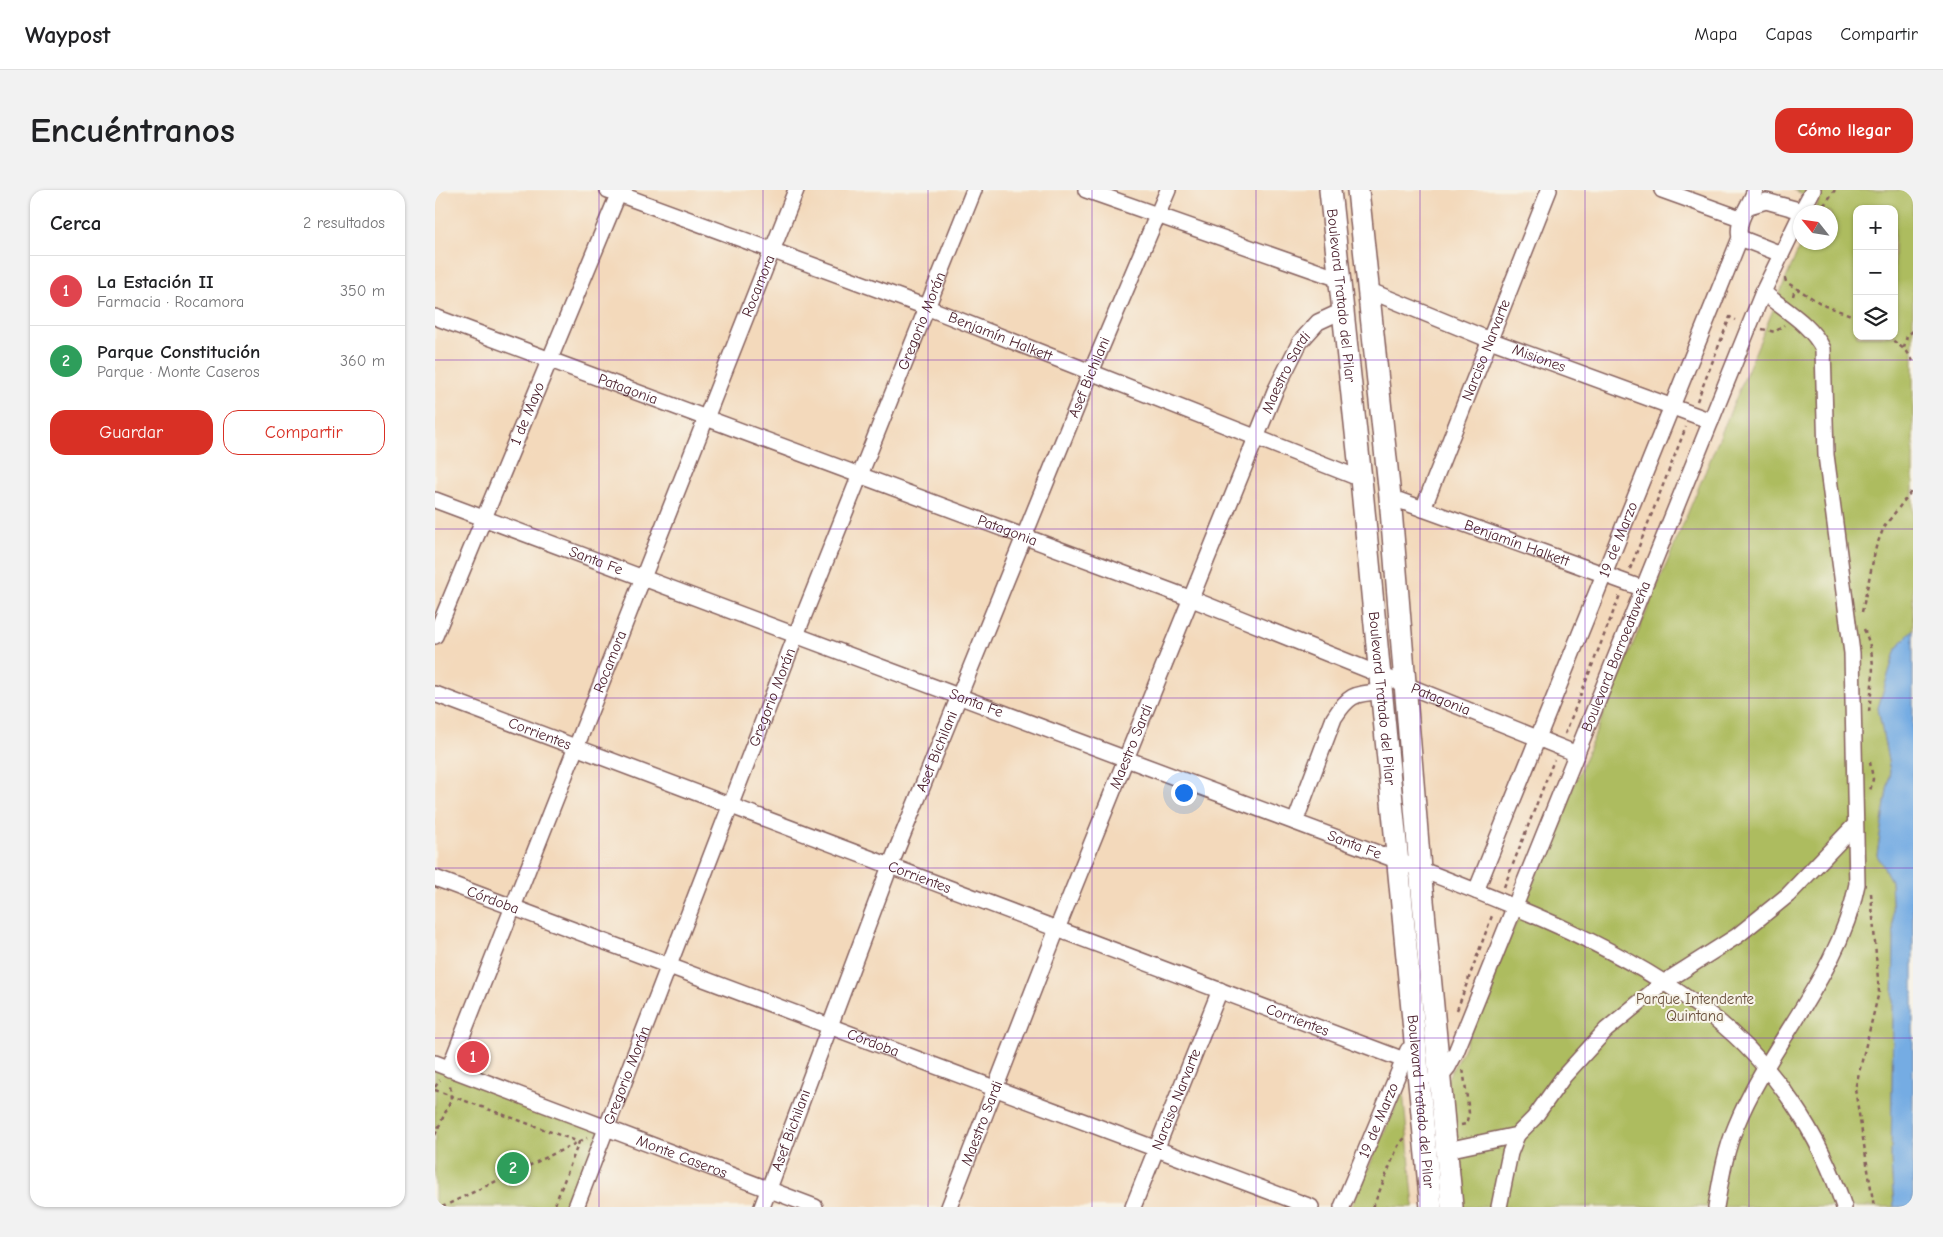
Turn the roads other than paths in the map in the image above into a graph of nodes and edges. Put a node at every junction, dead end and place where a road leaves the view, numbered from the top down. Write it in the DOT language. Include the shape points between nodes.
graph roads {
  1 [pos="796,190"];
  2 [pos="974,190"];
  3 [pos="1086,190"];
  4 [pos="1168,190"];
  5 [pos="1330,190"];
  6 [pos="1358,190"];
  7 [pos="1549,190"];
  8 [pos="1662,190"];
  9 [pos="1755,190"];
  10 [pos="1813,190"];
  11 [pos="616,191"];
  12 [pos="1805,205"];
  13 [pos="1793,210"];
  14 [pos="1745,212"];
  15 [pos="1157,216"];
  16 [pos="1793,229"];
  17 [pos="1741,238"];
  18 [pos="772,250"];
  19 [pos="1781,254"];
  20 [pos="1339,279"];
  21 [pos="1368,290"];
  22 [pos="1763,292"];
  23 [pos="926,307"];
  24 [pos="1344,310"];
  25 [pos="435,317"];
  26 [pos="1490,340"];
  27 [pos="550,360"];
  28 [pos="1091,372"];
  29 [pos="1673,407"];
  30 [pos="705,418"];
  31 [pos="1711,421"];
  32 [pos="1255,438"];
  33 [pos="859,475"];
  34 [pos="1361,479"];
  35 [pos="1390,497"];
  36 [pos="435,500"];
  37 [pos="1423,509"];
  38 [pos="484,518"];
  39 [pos="1024,536"];
  40 [pos="1605,574"];
  41 [pos="643,578"];
  42 [pos="1644,589"];
  43 [pos="1192,599"];
  44 [pos="796,635"];
  45 [pos="435,636"];
  46 [pos="1379,683"];
  47 [pos="1405,685"];
  48 [pos="435,694"];
  49 [pos="959,696"];
  50 [pos="1538,738"];
  51 [pos="576,747"];
  52 [pos="1577,754"];
  53 [pos="1126,758"];
  54 [pos="729,806"];
  55 [pos="1295,822"];
  56 [pos="1855,826"];
  57 [pos="1396,860"];
  58 [pos="890,866"];
  59 [pos="1420,869"];
  60 [pos="435,878"];
  61 [pos="1476,891"];
  62 [pos="513,907"];
  63 [pos="1515,907"];
  64 [pos="1057,929"];
  65 [pos="1427,949"];
  66 [pos="1405,953"];
  67 [pos="669,966"];
  68 [pos="1663,983"];
  69 [pos="1220,990"];
  70 [pos="829,1026"];
  71 [pos="1414,1035"];
  72 [pos="1404,1060"];
  73 [pos="442,1066"];
  74 [pos="1765,1069"];
  75 [pos="1429,1079"];
  76 [pos="995,1089"];
  77 [pos="607,1129"];
  78 [pos="1517,1135"];
  79 [pos="1157,1149"];
  80 [pos="1447,1150"];
  81 [pos="1425,1154"];
  82 [pos="768,1191"];
  83 [pos="576,1207"];
  84 [pos="762,1207"];
  85 [pos="815,1207"];
  86 [pos="949,1207"];
  87 [pos="1133,1207"];
  88 [pos="1311,1207"];
  89 [pos="1343,1207"];
  90 [pos="1431,1207"];
  91 [pos="1453,1207"];
  92 [pos="1499,1207"];
  93 [pos="1716,1207"];
  94 [pos="1844,1207"];
  1 -- 18 [label="street, Rocamora"];
  2 -- 23 [label="street, Gregorio Morán"];
  3 -- 15 [label="street"];
  4 -- 15 [label="street, Asef Bichilani"];
  5 -- 20 [label="main road, Boulevard Tratado del Pilar"];
  6 -- 21 [label="main road, Boulevard Tratado del Pilar"];
  7 -- 26 [label="street, Narciso Narvarte"];
  8 -- 14 [label="street"];
  9 -- 14 [label="street, 19 de Marzo"];
  10 -- 12 [label="street, Boulevard Barroeataveña"];
  11 -- 18 [label="street, Benjamín Halkett"];
  11 -- 27 [label="street, 1 de Mayo"];
  13 -- 14 [label="street" via="1766,201"];
  14 -- 17 [label="street, 19 de Marzo" via="1738,229"];
  15 -- 20 [label="street"];
  15 -- 28 [label="street, Asef Bichilani"];
  16 -- 19 [label="street, Boulevard Barroeataveña"];
  17 -- 19 [label="street"];
  17 -- 29 [label="street, 19 de Marzo"];
  18 -- 23 [label="street, Benjamín Halkett"];
  18 -- 30 [label="street, Rocamora"];
  19 -- 22 [label="street, Boulevard Barroeataveña"];
  20 -- 24 [label="main road, Boulevard Tratado del Pilar"];
  21 -- 26 [label="street, Misiones"];
  21 -- 35 [label="main road, Boulevard Tratado del Pilar"];
  22 -- 31 [label="street, Boulevard Barroeataveña"];
  22 -- 56 [label="street" via="1808,327 1823,349 1826,455 1852,653"];
  23 -- 28 [label="street, Benjamín Halkett"];
  23 -- 33 [label="street, Gregorio Morán"];
  24 -- 32 [label="street, Maestro Sardi" via="1318,322 1300,342"];
  24 -- 34 [label="main road, Boulevard Tratado del Pilar"];
  25 -- 27 [label="street, Patagonia"];
  26 -- 29 [label="street, Misiones"];
  26 -- 37 [label="street, Narciso Narvarte"];
  27 -- 30 [label="street, Patagonia"];
  27 -- 38 [label="street, 1 de Mayo"];
  28 -- 32 [label="street, Benjamín Halkett"];
  28 -- 39 [label="street, Asef Bichilani"];
  29 -- 31 [label="street, Misiones"];
  29 -- 40 [label="street, 19 de Marzo"];
  30 -- 33 [label="street, Patagonia"];
  30 -- 41 [label="street, Rocamora"];
  31 -- 42 [label="street, Boulevard Barroeataveña"];
  32 -- 34 [label="street, Benjamín Halkett"];
  32 -- 43 [label="street, Maestro Sardi"];
  33 -- 39 [label="street, Patagonia"];
  33 -- 44 [label="street, Gregorio Morán"];
  34 -- 46 [label="main road, Boulevard Tratado del Pilar"];
  35 -- 37 [label="street, Benjamín Halkett"];
  35 -- 47 [label="main road, Boulevard Tratado del Pilar"];
  36 -- 38 [label="street, Santa Fe"];
  37 -- 40 [label="street, Benjamín Halkett"];
  38 -- 41 [label="street, Santa Fe"];
  38 -- 45 [label="street, 1 de Mayo"];
  39 -- 43 [label="street, Patagonia"];
  39 -- 49 [label="street, Asef Bichilani"];
  40 -- 42 [label="street, Benjamín Halkett"];
  40 -- 50 [label="street, 19 de Marzo"];
  41 -- 44 [label="street, Santa Fe"];
  41 -- 51 [label="street, Rocamora"];
  42 -- 52 [label="street, Boulevard Barroeataveña"];
  43 -- 46 [label="street, Patagonia"];
  43 -- 53 [label="street, Maestro Sardi"];
  44 -- 49 [label="street, Santa Fe"];
  44 -- 54 [label="street, Gregorio Morán"];
  46 -- 47 [label="street, Patagonia"];
  46 -- 55 [label="street" via="1342,704"];
  46 -- 57 [label="main road, Boulevard Tratado del Pilar"];
  47 -- 50 [label="street, Patagonia"];
  47 -- 59 [label="main road, Boulevard Tratado del Pilar"];
  48 -- 51 [label="street, Corrientes"];
  49 -- 53 [label="street, Santa Fe"];
  49 -- 58 [label="street, Asef Bichilani"];
  50 -- 52 [label="street, Patagonia"];
  50 -- 61 [label="street, 19 de Marzo"];
  51 -- 54 [label="street, Corrientes"];
  51 -- 62 [label="street, Rocamora"];
  52 -- 63 [label="street, Boulevard Barroeataveña"];
  53 -- 55 [label="street, Santa Fe"];
  53 -- 64 [label="street, Maestro Sardi"];
  54 -- 58 [label="street, Corrientes"];
  54 -- 67 [label="street, Gregorio Morán"];
  55 -- 57 [label="street, Santa Fe"];
  56 -- 68 [label="street" via="1788,894 1737,936"];
  56 -- 74 [label="street" via="1857,884 1852,910 1824,973"];
  57 -- 59 [label="street, Santa Fe"];
  57 -- 66 [label="main road, Boulevard Tratado del Pilar"];
  58 -- 64 [label="street, Corrientes"];
  58 -- 70 [label="street, Asef Bichilani"];
  59 -- 61 [label="street, Santa Fe"];
  59 -- 65 [label="main road, Boulevard Tratado del Pilar"];
  60 -- 62 [label="street, Córdoba"];
  61 -- 63 [label="street, Santa Fe"];
  62 -- 67 [label="street, Córdoba"];
  62 -- 73 [label="street, Rocamora"];
  63 -- 68 [label="street, Santa Fe" via="1621,958"];
  63 -- 75 [label="street, Boulevard Barroeataveña" via="1456,1052 1448,1067"];
  64 -- 69 [label="street, Corrientes"];
  64 -- 76 [label="street, Maestro Sardi"];
  65 -- 66 [label="main road"];
  65 -- 75 [label="main road, Boulevard Tratado del Pilar"];
  66 -- 71 [label="main road, Boulevard Tratado del Pilar"];
  67 -- 70 [label="street, Córdoba"];
  67 -- 77 [label="street, Gregorio Morán"];
  68 -- 74 [label="street, Santa Fe" via="1713,1017"];
  68 -- 78 [label="street" via="1606,1030"];
  69 -- 72 [label="street, Corrientes"];
  69 -- 79 [label="street, Narciso Narvarte"];
  70 -- 76 [label="street, Córdoba"];
  70 -- 82 [label="street, Asef Bichilani"];
  71 -- 72 [label="street, 19 de Marzo"];
  71 -- 75 [label="main road, Boulevard Tratado del Pilar"];
  72 -- 89 [label="street, 19 de Marzo"];
  73 -- 77 [label="street, Monte Caseros"];
  74 -- 93 [label="street" via="1736,1125 1725,1156"];
  74 -- 94 [label="street, Santa Fe" via="1801,1113 1835,1178"];
  75 -- 80 [label="main road, Boulevard Tratado del Pilar"];
  75 -- 81 [label="main road, Boulevard Tratado del Pilar"];
  76 -- 79 [label="street, Córdoba"];
  76 -- 86 [label="street, Maestro Sardi"];
  77 -- 82 [label="street, Monte Caseros"];
  77 -- 83 [label="street, Gregorio Morán"];
  78 -- 80 [label="street"];
  78 -- 92 [label="street"];
  79 -- 87 [label="street, Narciso Narvarte"];
  79 -- 88 [label="street, Córdoba"];
  80 -- 81 [label="main road"];
  80 -- 91 [label="main road, Boulevard Tratado del Pilar"];
  81 -- 90 [label="main road, Boulevard Tratado del Pilar"];
  82 -- 84 [label="street, Asef Bichilani"];
  82 -- 85 [label="street, Monte Caseros"];
}
